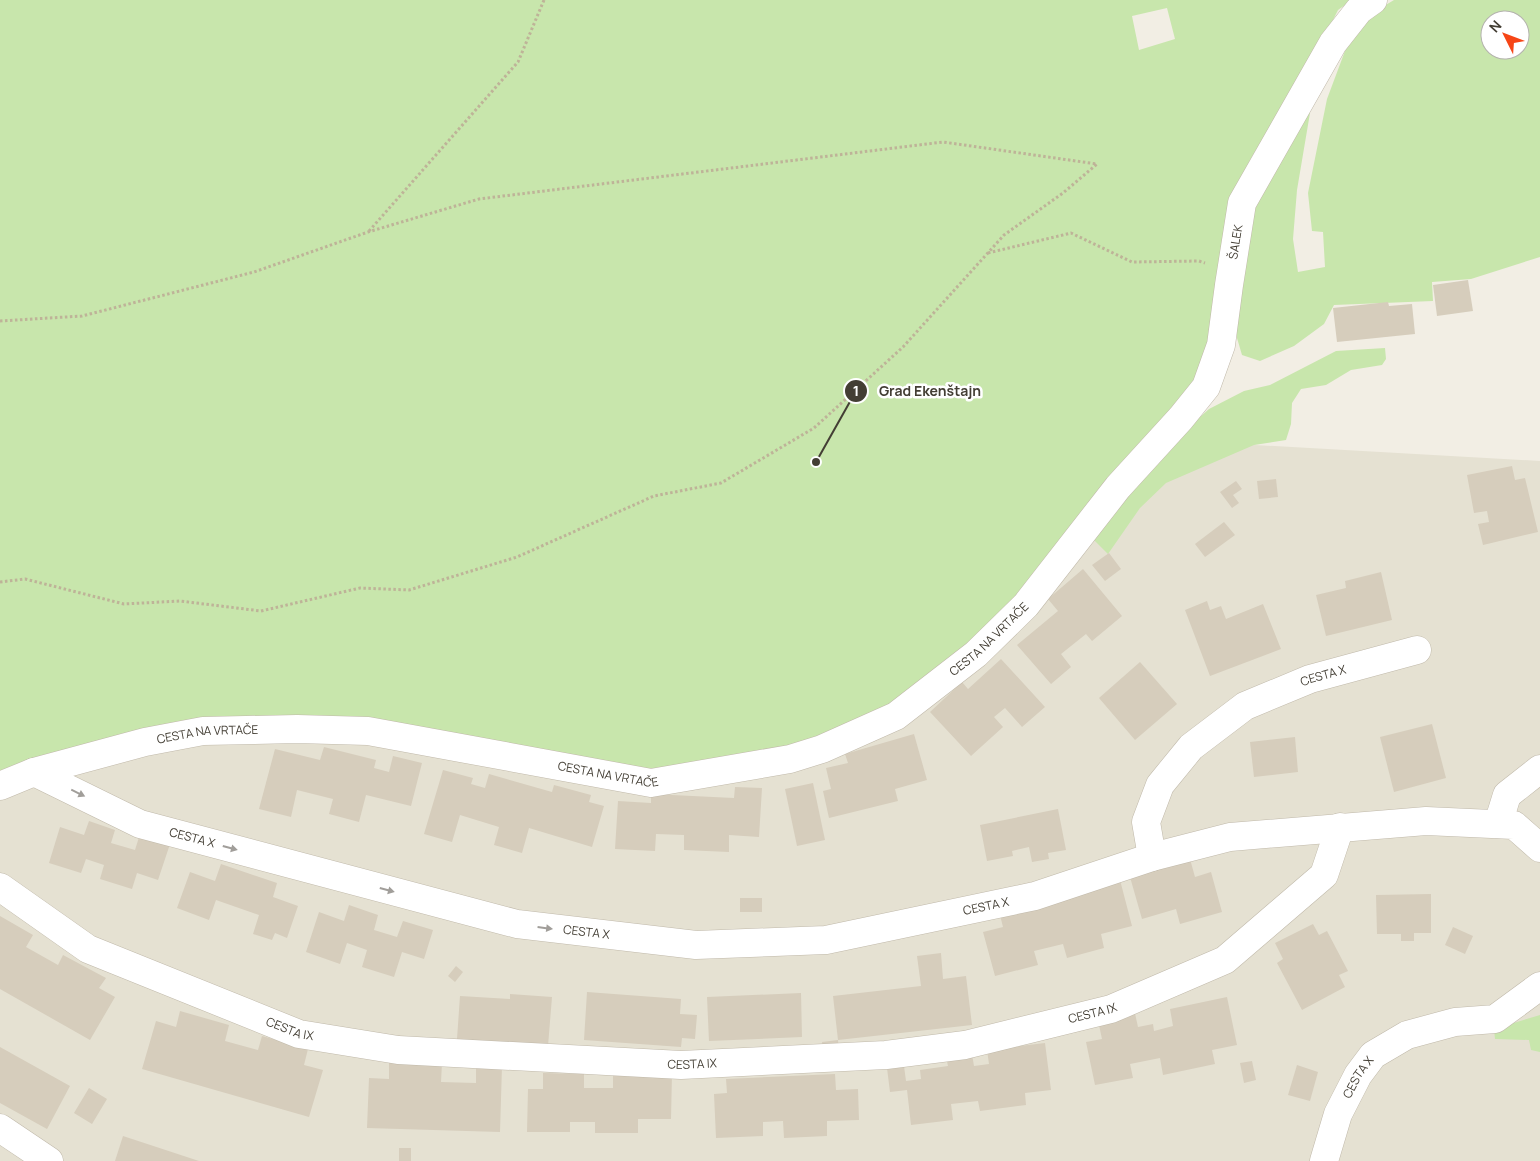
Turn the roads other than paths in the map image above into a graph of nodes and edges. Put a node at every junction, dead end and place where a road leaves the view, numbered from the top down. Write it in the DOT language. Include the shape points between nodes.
graph roads {
  1 [pos="1373,0"];
  2 [pos="1118,487"];
  3 [pos="1417,650"];
  4 [pos="1540,769"];
  5 [pos="34,772"];
  6 [pos="0,786"];
  7 [pos="1498,824"];
  8 [pos="1340,827"];
  9 [pos="1540,848"];
  10 [pos="1152,858"];
  11 [pos="0,887"];
  12 [pos="1540,986"];
  13 [pos="0,1128"];
  14 [pos="49,1161"];
  15 [pos="1324,1161"];
  1 -- 2 [label="street, ŠALEK" via="1359,10 1333,43 1242,203 1222,344 1206,388"];
  2 -- 5 [label="street, CESTA NA VRTAČE" via="1026,606 976,654 896,716 822,749 790,759 651,784 368,731 297,729 202,732 145,742"];
  3 -- 10 [label="street, CESTA X" via="1310,679 1245,706 1191,747 1160,785 1146,822"];
  4 -- 7 [label="street" via="1507,795"];
  5 -- 6 [label="street, CESTA NA VRTAČE"];
  5 -- 10 [label="street, CESTA X, one-way" via="140,824 517,924 696,945 826,940 1035,896"];
  7 -- 8 [label="street, CESTA X" via="1426,821"];
  7 -- 9 [label="street, CESTA X" via="1514,825"];
  8 -- 10 [label="street, CESTA X" via="1230,838"];
  8 -- 11 [label="street, CESTA IX" via="1324,875 1225,960 1111,1009 957,1046 886,1055 681,1065 398,1050 299,1034 88,949"];
  12 -- 15 [label="street, CESTA X" via="1495,1019 1455,1022 1407,1034 1374,1054 1358,1075 1338,1114"];
  13 -- 14 [label="street"];
}
